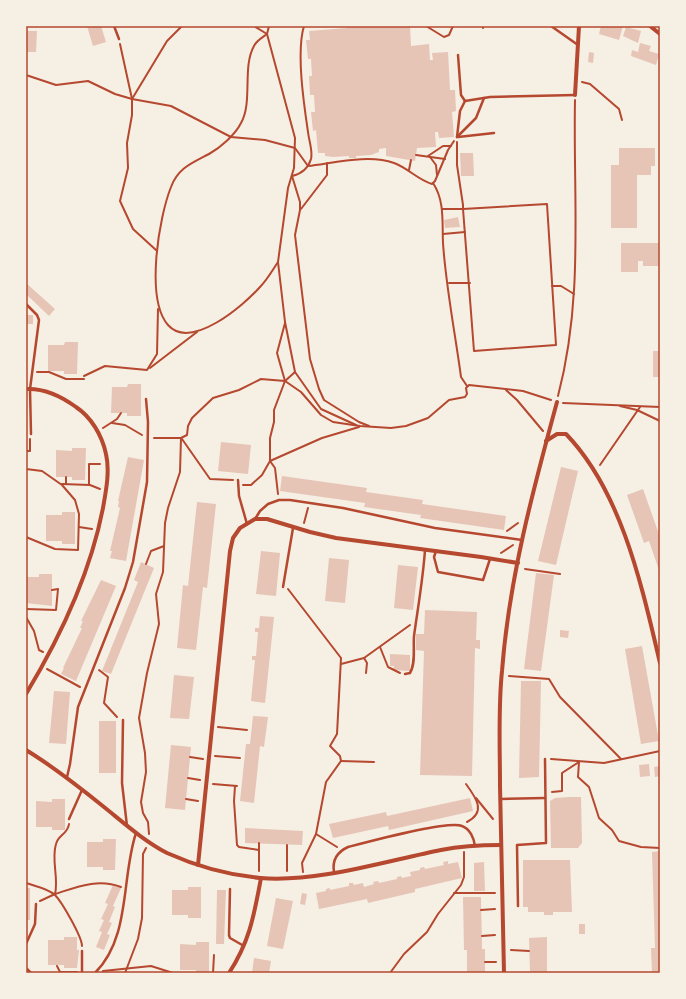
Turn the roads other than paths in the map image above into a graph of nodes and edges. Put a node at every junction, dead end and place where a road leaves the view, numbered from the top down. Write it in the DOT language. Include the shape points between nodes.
graph roads {
  1 [pos="114,26"];
  2 [pos="550,26"];
  3 [pos="579,26"];
  4 [pos="650,26"];
  5 [pos="660,34"];
  6 [pos="119,39"];
  7 [pos="578,45"];
  8 [pos="458,55"];
  9 [pos="575,94"];
  10 [pos="484,98"];
  11 [pos="465,101"];
  12 [pos="494,133"];
  13 [pos="457,137"];
  14 [pos="26,304"];
  15 [pos="28,389"];
  16 [pos="146,399"];
  17 [pos="557,402"];
  18 [pos="30,434"];
  19 [pos="546,442"];
  20 [pos="238,480"];
  21 [pos="255,519"];
  22 [pos="247,524"];
  23 [pos="293,528"];
  24 [pos="522,540"];
  25 [pos="426,550"];
  26 [pos="436,551"];
  27 [pos="491,559"];
  28 [pos="518,564"];
  29 [pos="283,587"];
  30 [pos="660,663"];
  31 [pos="405,674"];
  32 [pos="26,694"];
  33 [pos="123,721"];
  34 [pos="26,750"];
  35 [pos="545,759"];
  36 [pos="67,777"];
  37 [pos="82,789"];
  38 [pos="545,798"];
  39 [pos="500,799"];
  40 [pos="69,819"];
  41 [pos="127,827"];
  42 [pos="136,833"];
  43 [pos="501,844"];
  44 [pos="475,846"];
  45 [pos="198,865"];
  46 [pos="334,872"];
  47 [pos="261,878"];
  48 [pos="230,889"];
  49 [pos="36,904"];
  50 [pos="518,906"];
  51 [pos="26,944"];
  52 [pos="244,946"];
  53 [pos="82,951"];
  54 [pos="26,969"];
  55 [pos="30,973"];
  56 [pos="82,973"];
  57 [pos="96,973"];
  58 [pos="228,973"];
  59 [pos="504,973"];
  1 -- 6 [label="lane"];
  2 -- 7 [label="lane"];
  3 -- 7 [label="street"];
  4 -- 5 [label="street"];
  7 -- 9 [label="street"];
  8 -- 11 [label="lane" via="461,95"];
  9 -- 10 [label="lane"];
  10 -- 11 [label="lane"];
  10 -- 13 [label="lane" via="476,118"];
  11 -- 13 [label="lane" via="460,111"];
  12 -- 13 [label="lane"];
  14 -- 15 [label="lane" via="36,313 39,320"];
  15 -- 18 [label="lane"];
  15 -- 32 [label="street" via="54,393 84,414 100,434 106,454 107,475 106,495 87,568 63,628"];
  16 -- 36 [label="lane" via="147,482 133,562 78,707"];
  17 -- 19 [label="street"];
  19 -- 24 [label="street"];
  19 -- 30 [label="street" via="557,434 566,434 578,446 599,477 632,558"];
  20 -- 22 [label="lane"];
  21 -- 22 [label="street"];
  21 -- 23 [label="street" via="267,519"];
  21 -- 24 [label="lane" via="268,504 279,500 309,502 421,525"];
  22 -- 45 [label="street" via="240,528 230,551"];
  23 -- 25 [label="street" via="336,538"];
  23 -- 29 [label="lane"];
  24 -- 28 [label="street"];
  25 -- 26 [label="street"];
  25 -- 31 [label="lane" via="413,666 410,673"];
  26 -- 27 [label="street"];
  26 -- 27 [label="lane" via="434,557 438,572 483,580"];
  27 -- 28 [label="street"];
  28 -- 39 [label="street" via="502,669 499,719"];
  33 -- 41 [label="lane" via="122,782"];
  34 -- 36 [label="street"];
  35 -- 38 [label="lane"];
  36 -- 37 [label="street"];
  37 -- 40 [label="lane"];
  37 -- 41 [label="street"];
  38 -- 39 [label="lane"];
  38 -- 50 [label="lane" via="546,843 517,845"];
  39 -- 43 [label="street"];
  41 -- 42 [label="street"];
  42 -- 45 [label="street" via="166,852"];
  42 -- 57 [label="lane" via="112,950"];
  43 -- 44 [label="street"];
  43 -- 59 [label="street"];
  44 -- 46 [label="street"];
  44 -- 46 [label="lane" via="473,837 461,825 452,824 343,849 335,860"];
  45 -- 47 [label="street" via="240,876"];
  46 -- 47 [label="street"];
  47 -- 52 [label="street" via="254,915"];
  48 -- 52 [label="lane" via="229,935"];
  49 -- 51 [label="lane" via="35,924"];
  52 -- 58 [label="street"];
  53 -- 56 [label="lane"];
  54 -- 55 [label="street"];
}
